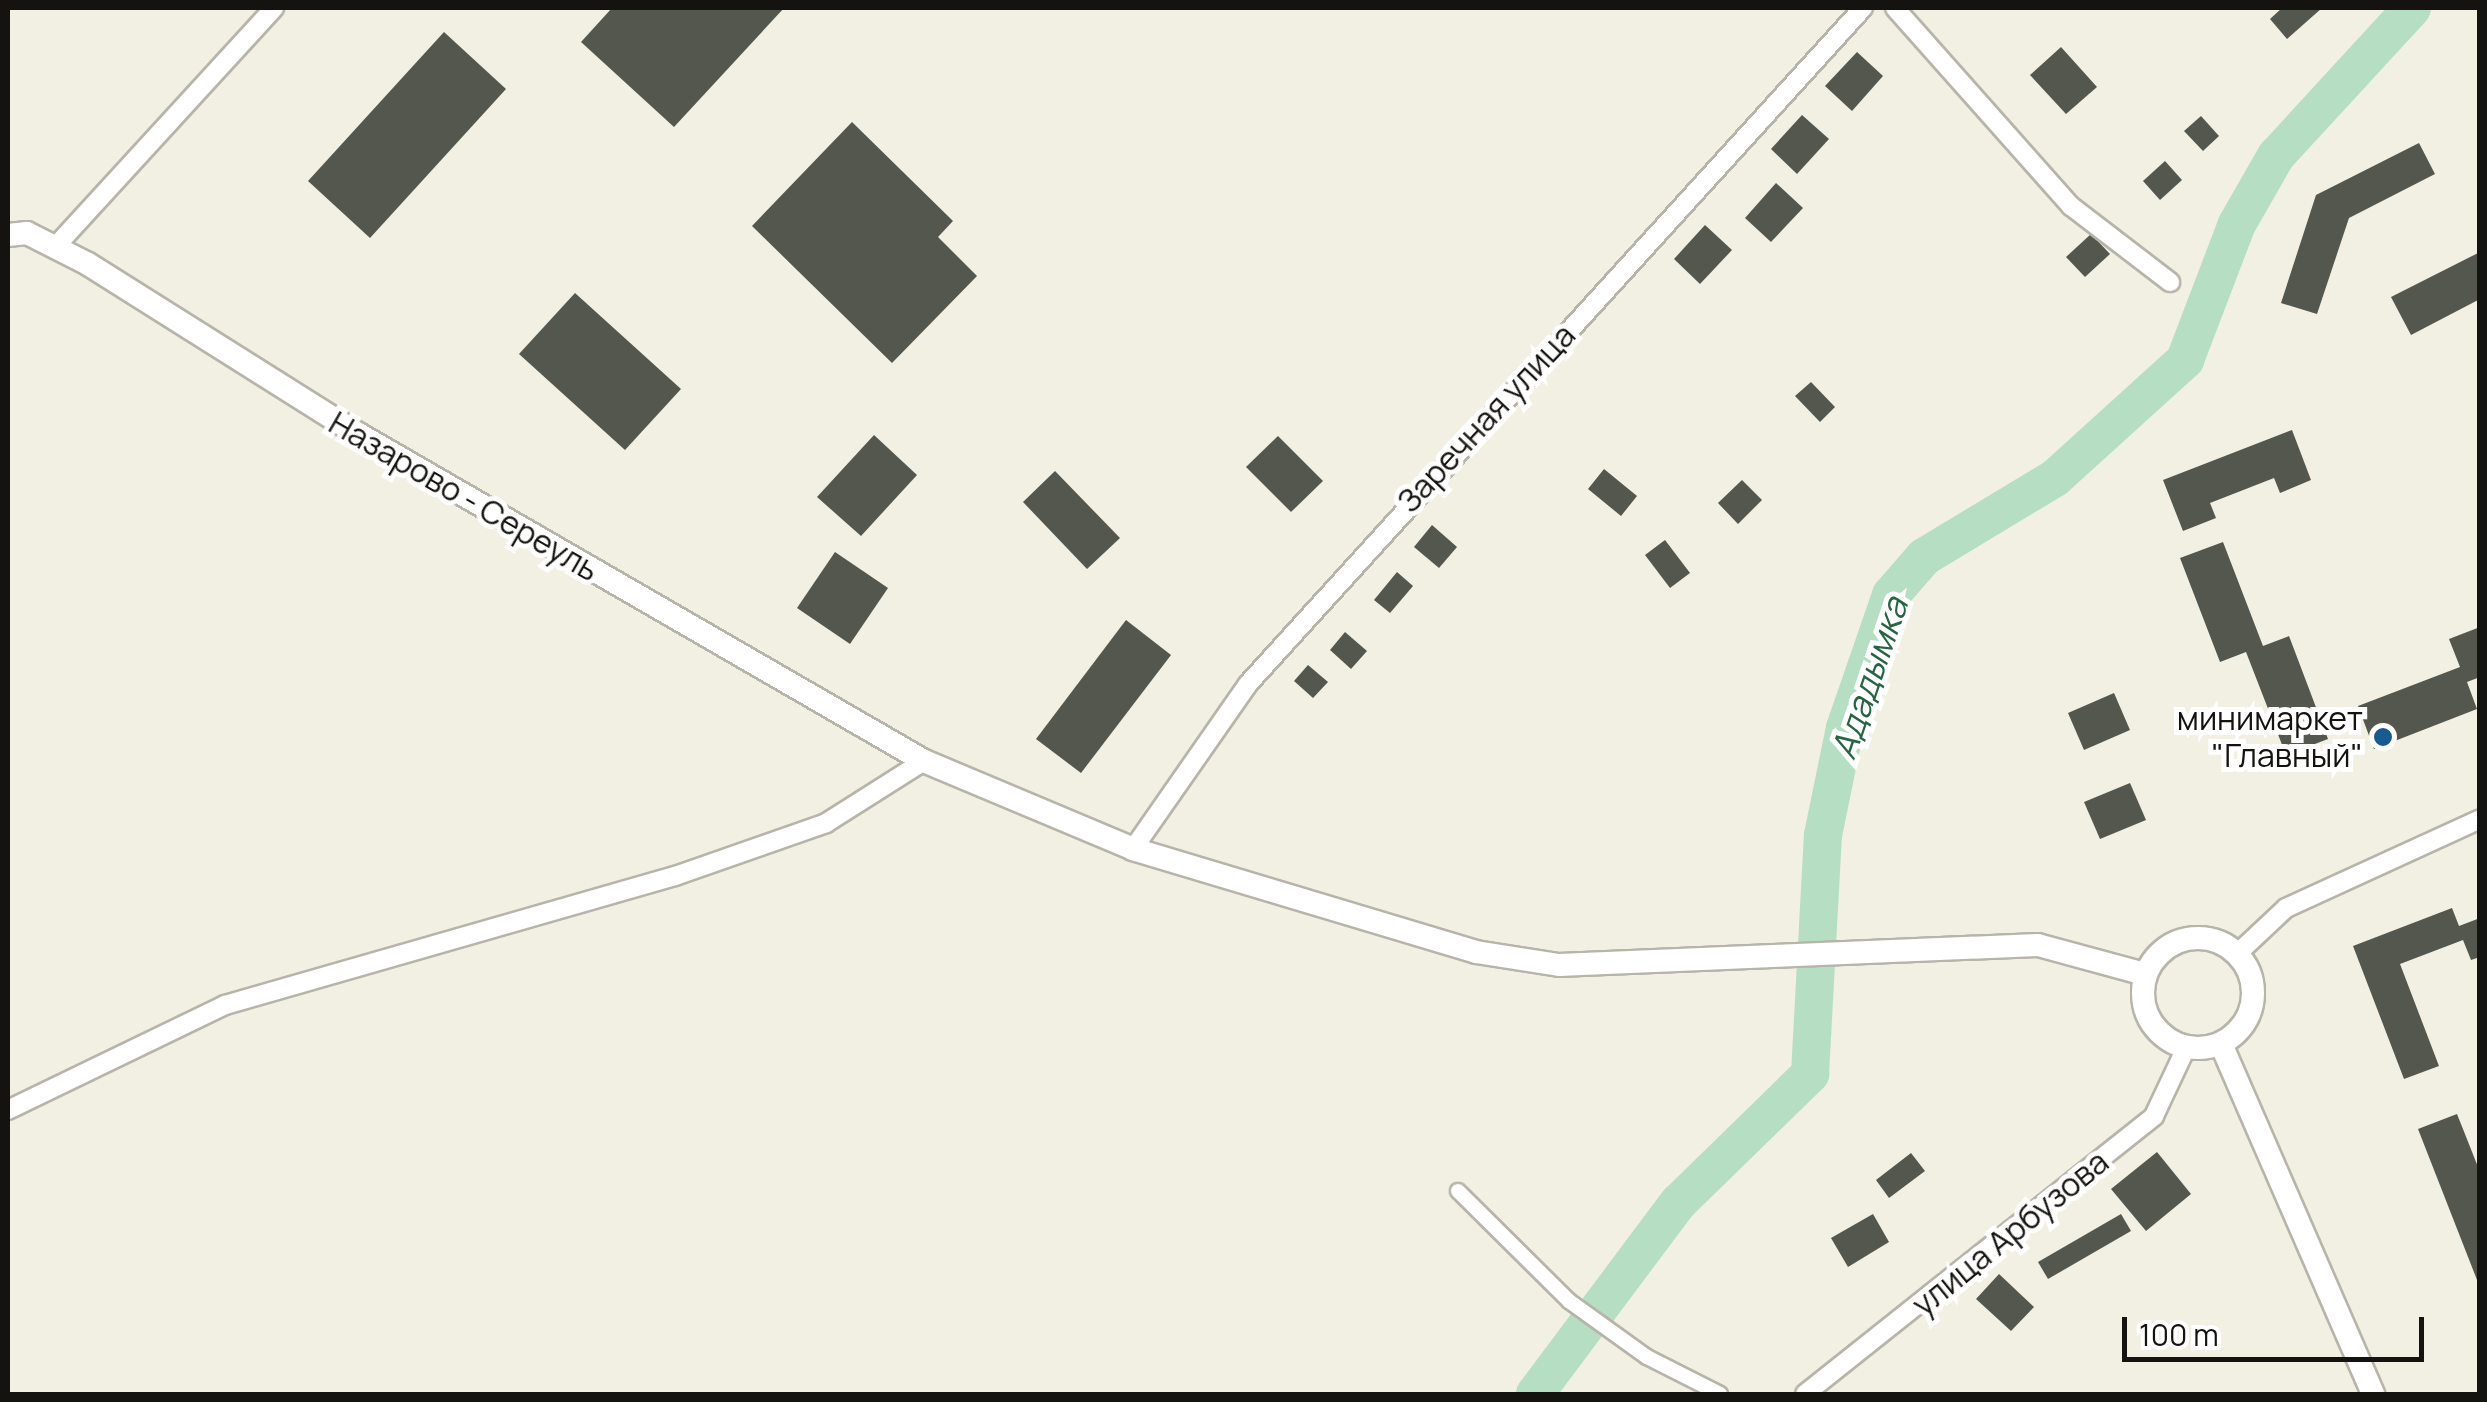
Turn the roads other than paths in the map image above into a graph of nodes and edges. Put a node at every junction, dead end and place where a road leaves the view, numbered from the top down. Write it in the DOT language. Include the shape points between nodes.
graph roads {
  1 [pos="274,8"];
  2 [pos="1863,8"];
  3 [pos="1894,8"];
  4 [pos="8,234"];
  5 [pos="56,246"];
  6 [pos="2170,282"];
  7 [pos="924,761"];
  8 [pos="2480,818"];
  9 [pos="1133,850"];
  10 [pos="2237,954"];
  11 [pos="2146,974"];
  12 [pos="2220,1044"];
  13 [pos="2186,1048"];
  14 [pos="8,1110"];
  15 [pos="1458,1191"];
  16 [pos="1720,1394"];
  17 [pos="1805,1394"];
  18 [pos="2372,1394"];
  1 -- 5 [label="street"];
  2 -- 9 [label="street, Заречная улица" via="1248,684"];
  3 -- 6 [label="street" via="2071,206"];
  4 -- 5 [label="street, Назарово - Сереуль"];
  5 -- 7 [label="street, Назарово - Сереуль" via="360,435"];
  7 -- 9 [label="street, Назарово - Сереуль"];
  7 -- 14 [label="street" via="826,822 675,876 225,1005"];
  8 -- 10 [label="street" via="2286,908"];
  9 -- 11 [label="street, Назарово - Сереуль" via="1476,952 1559,965 1767,962 2038,945"];
  10 -- 11 [label="street" via="2213,940 2184,940"];
  10 -- 12 [label="street" via="2252,1004"];
  11 -- 13 [label="street" via="2150,1022"];
  12 -- 13 [label="street"];
  12 -- 18 [label="street"];
  13 -- 17 [label="street, улица Арбузова" via="2154,1116"];
  15 -- 16 [label="street" via="1569,1301 1646,1358"];
}
